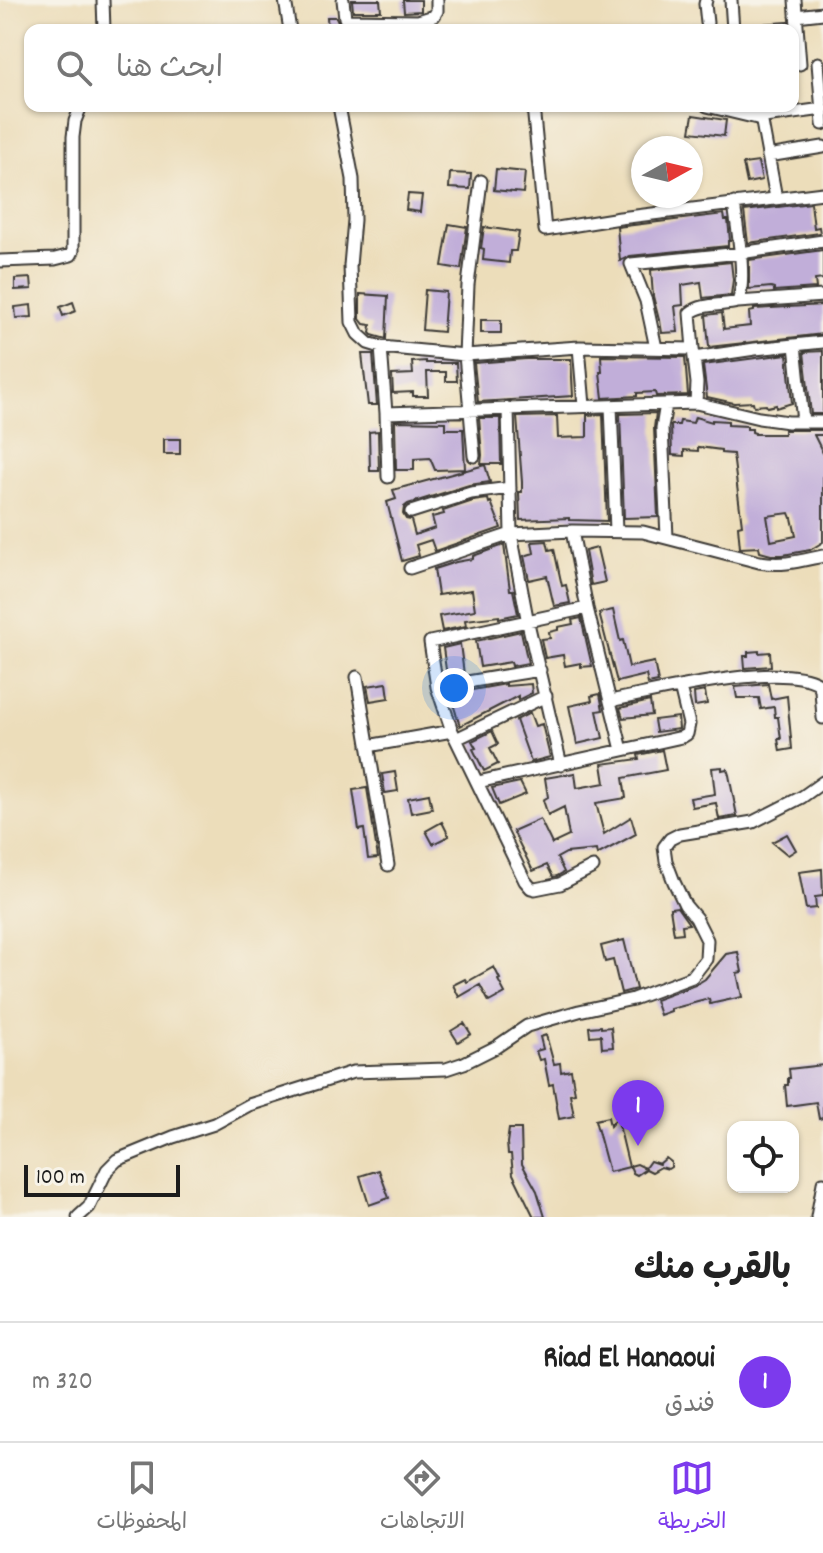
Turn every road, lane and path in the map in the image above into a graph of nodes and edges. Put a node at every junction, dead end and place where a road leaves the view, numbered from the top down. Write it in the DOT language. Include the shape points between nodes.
graph roads {
  1 [pos="103,0"];
  2 [pos="285,0"];
  3 [pos="343,0"];
  4 [pos="437,0"];
  5 [pos="706,0"];
  6 [pos="731,0"];
  7 [pos="795,0"];
  8 [pos="823,13"];
  9 [pos="797,22"];
  10 [pos="707,23"];
  11 [pos="104,24"];
  12 [pos="289,24"];
  13 [pos="733,24"];
  14 [pos="789,24"];
  15 [pos="820,62"];
  16 [pos="799,65"];
  17 [pos="822,109"];
  18 [pos="79,112"];
  19 [pos="340,112"];
  20 [pos="534,112"];
  21 [pos="732,112"];
  22 [pos="761,117"];
  23 [pos="823,124"];
  24 [pos="823,147"];
  25 [pos="768,156"];
  26 [pos="481,181"];
  27 [pos="823,193"];
  28 [pos="776,198"];
  29 [pos="734,203"];
  30 [pos="823,241"];
  31 [pos="740,253"];
  32 [pos="0,261"];
  33 [pos="823,296"];
  34 [pos="738,302"];
  35 [pos="823,342"];
  36 [pos="795,345"];
  37 [pos="381,347"];
  38 [pos="579,347"];
  39 [pos="656,348"];
  40 [pos="694,353"];
  41 [pos="465,355"];
  42 [pos="696,403"];
  43 [pos="666,404"];
  44 [pos="584,406"];
  45 [pos="611,406"];
  46 [pos="508,408"];
  47 [pos="470,410"];
  48 [pos="386,413"];
  49 [pos="803,422"];
  50 [pos="823,422"];
  51 [pos="474,456"];
  52 [pos="388,477"];
  53 [pos="510,488"];
  54 [pos="411,512"];
  55 [pos="572,531"];
  56 [pos="616,531"];
  57 [pos="511,534"];
  58 [pos="667,537"];
  59 [pos="823,556"];
  60 [pos="410,568"];
  61 [pos="587,608"];
  62 [pos="528,623"];
  63 [pos="540,670"];
  64 [pos="357,677"];
  65 [pos="437,687"];
  66 [pos="680,687"];
  67 [pos="546,696"];
  68 [pos="610,701"];
  69 [pos="823,718"];
  70 [pos="454,735"];
  71 [pos="368,746"];
  72 [pos="622,750"];
  73 [pos="561,765"];
  74 [pos="478,782"];
  75 [pos="823,782"];
  76 [pos="388,865"];
  77 [pos="593,867"];
  78 [pos="823,1183"];
  79 [pos="78,1217"];
  80 [pos="817,1217"];
  1 -- 11 [label="street"];
  2 -- 12 [label="street"];
  3 -- 4 [label="street" via="348,20 418,21 434,16"];
  5 -- 10 [label="street"];
  6 -- 13 [label="street"];
  7 -- 9 [label="street"];
  8 -- 9 [label="street"];
  9 -- 14 [label="street"];
  15 -- 16 [label="street"];
  15 -- 17 [label="street"];
  17 -- 22 [label="street"];
  17 -- 23 [label="street"];
  18 -- 32 [label="street" via="73,137 71,255"];
  19 -- 37 [label="street" via="353,179 352,322 368,343"];
  20 -- 29 [label="street" via="545,230"];
  21 -- 22 [label="street"];
  22 -- 25 [label="street"];
  24 -- 25 [label="street"];
  25 -- 28 [label="street"];
  26 -- 41 [label="street"];
  27 -- 28 [label="street"];
  28 -- 29 [label="street"];
  29 -- 31 [label="street"];
  30 -- 31 [label="street"];
  31 -- 34 [label="street"];
  31 -- 39 [label="street" via="631,264"];
  33 -- 34 [label="street"];
  34 -- 40 [label="street" via="690,313"];
  35 -- 36 [label="street"];
  36 -- 40 [label="street"];
  36 -- 49 [label="street"];
  37 -- 41 [label="street"];
  37 -- 48 [label="street"];
  38 -- 39 [label="street"];
  38 -- 41 [label="street"];
  38 -- 44 [label="street"];
  39 -- 40 [label="street"];
  40 -- 42 [label="street"];
  41 -- 47 [label="street"];
  42 -- 43 [label="street"];
  42 -- 49 [label="street"];
  43 -- 45 [label="street"];
  43 -- 58 [label="street" via="662,428"];
  44 -- 45 [label="street"];
  44 -- 46 [label="street"];
  45 -- 56 [label="street"];
  46 -- 47 [label="street"];
  46 -- 53 [label="street"];
  47 -- 48 [label="street"];
  47 -- 51 [label="street"];
  48 -- 52 [label="street"];
  49 -- 50 [label="street"];
  53 -- 54 [label="street" via="471,493"];
  53 -- 57 [label="street"];
  55 -- 56 [label="street"];
  55 -- 57 [label="street"];
  55 -- 61 [label="street"];
  56 -- 58 [label="street"];
  57 -- 60 [label="street"];
  57 -- 62 [label="street"];
  58 -- 59 [label="street" via="777,565"];
  61 -- 62 [label="street"];
  61 -- 68 [label="street"];
  62 -- 63 [label="street"];
  62 -- 65 [label="street" via="430,642"];
  63 -- 65 [label="street"];
  63 -- 67 [label="street"];
  64 -- 71 [label="street"];
  65 -- 70 [label="street"];
  66 -- 68 [label="street"];
  66 -- 69 [label="street" via="798,676 818,683"];
  66 -- 72 [label="street" via="687,734"];
  67 -- 70 [label="street"];
  67 -- 73 [label="street"];
  68 -- 72 [label="street"];
  70 -- 71 [label="street"];
  70 -- 74 [label="street"];
  71 -- 76 [label="street"];
  72 -- 73 [label="street"];
  73 -- 74 [label="street"];
  74 -- 77 [label="street" via="531,888 560,884"];
  75 -- 79 [label="street" via="753,822 680,834 664,847 674,882 707,940 706,959 692,977 633,999 527,1026 496,1047 446,1069 353,1072 249,1105 214,1124 117,1160"];
  78 -- 80 [label="street"];
}
